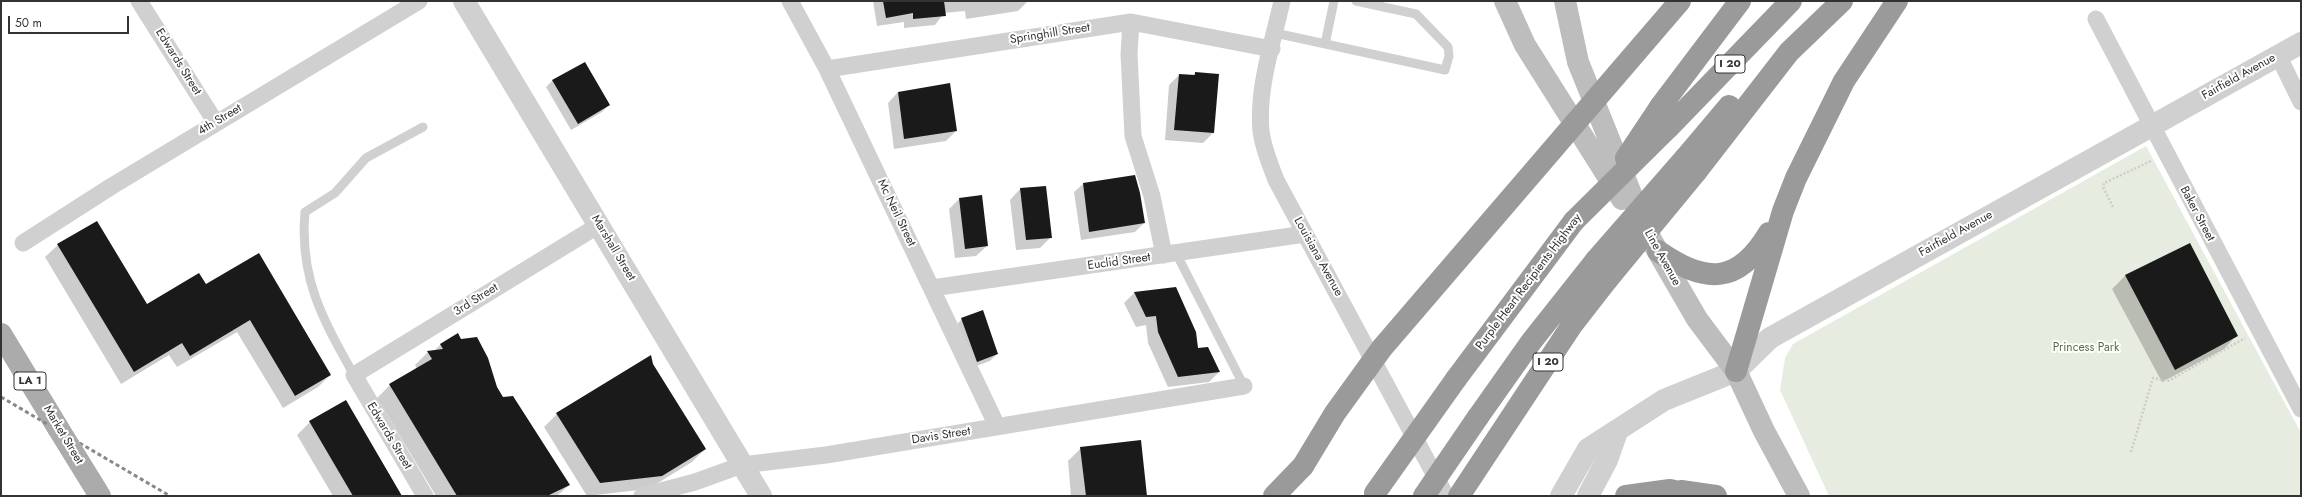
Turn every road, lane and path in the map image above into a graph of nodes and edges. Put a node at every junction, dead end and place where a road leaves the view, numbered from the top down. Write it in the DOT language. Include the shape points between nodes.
graph roads {
  1 [pos="139,1"];
  2 [pos="419,1"];
  3 [pos="464,1"];
  4 [pos="790,1"];
  5 [pos="1282,1"];
  6 [pos="1334,1"];
  7 [pos="1356,1"];
  8 [pos="1505,1"];
  9 [pos="1565,1"];
  10 [pos="1680,1"];
  11 [pos="1740,1"];
  12 [pos="1791,1"];
  13 [pos="1842,1"];
  14 [pos="1897,1"];
  15 [pos="2096,19"];
  16 [pos="1131,22"];
  17 [pos="1274,41"];
  18 [pos="2301,43"];
  19 [pos="1325,44"];
  20 [pos="2278,55"];
  21 [pos="827,69"];
  22 [pos="2301,102"];
  23 [pos="216,123"];
  24 [pos="2152,124"];
  25 [pos="422,127"];
  26 [pos="1691,164"];
  27 [pos="2155,167"];
  28 [pos="1612,184"];
  29 [pos="2113,207"];
  30 [pos="1784,208"];
  31 [pos="599,225"];
  32 [pos="1646,231"];
  33 [pos="1305,234"];
  34 [pos="24,243"];
  35 [pos="1658,251"];
  36 [pos="1170,254"];
  37 [pos="932,288"];
  38 [pos="1,334"];
  39 [pos="2247,337"];
  40 [pos="1736,371"];
  41 [pos="354,375"];
  42 [pos="1244,386"];
  43 [pos="2301,408"];
  44 [pos="997,426"];
  45 [pos="1617,432"];
  46 [pos="2131,452"];
  47 [pos="742,465"];
  48 [pos="1303,466"];
  49 [pos="1662,490"];
  50 [pos="1374,495"];
  51 [pos="100,496"];
  52 [pos="425,496"];
  53 [pos="642,496"];
  54 [pos="760,496"];
  55 [pos="1274,496"];
  56 [pos="1286,496"];
  57 [pos="1424,496"];
  58 [pos="1446,496"];
  59 [pos="1458,496"];
  60 [pos="1561,496"];
  61 [pos="1588,496"];
  62 [pos="1626,496"];
  63 [pos="1696,496"];
  64 [pos="1716,496"];
  65 [pos="1799,496"];
  1 -- 23 [label="street, Edwards Street"];
  2 -- 23 [label="street, 4th Street"];
  3 -- 31 [label="street, Marshall Street"];
  4 -- 21 [label="street, Mc Neil Street"];
  5 -- 17 [label="street, Louisiana Avenue"];
  6 -- 19 [label="lane"];
  7 -- 19 [label="lane" via="1416,14 1448,47 1449,56 1445,70"];
  8 -- 32 [label="main road" via="1525,45 1580,135 1615,190"];
  9 -- 32 [label="main road, Line Avenue" via="1578,62"];
  10 -- 48 [label="highway, bridge" via="1382,348 1335,413"];
  11 -- 28 [label="highway, bridge" via="1660,107"];
  12 -- 28 [label="highway, Purple Heart Recipients Highway / I 20, bridge"];
  13 -- 26 [label="highway" via="1789,52 1744,90"];
  14 -- 30 [label="highway" via="1844,81 1818,131"];
  15 -- 24 [label="street, Baker Street"];
  16 -- 17 [label="street, Springhill Street"];
  16 -- 21 [label="street, Springhill Street"];
  16 -- 36 [label="street" via="1129,54 1133,136"];
  17 -- 19 [label="lane"];
  17 -- 33 [label="street, Louisiana Avenue" via="1260,106 1261,131 1266,157"];
  18 -- 20 [label="street, Fairfield Avenue"];
  20 -- 22 [label="street"];
  20 -- 24 [label="street, Fairfield Avenue"];
  21 -- 37 [label="street, Mc Neil Street"];
  23 -- 34 [label="street, 4th Street"];
  24 -- 40 [label="street, Fairfield Avenue" via="1770,338"];
  24 -- 43 [label="street, Baker Street" via="2174,171"];
  25 -- 41 [label="lane" via="366,158 335,193 305,212 303,231 306,269 326,328"];
  26 -- 57 [label="highway, bridge" via="1596,260 1531,342"];
  26 -- 59 [label="highway, I 20, bridge" via="1572,325"];
  27 -- 29 [label="path" via="2151,161 2104,183 2103,187"];
  28 -- 50 [label="highway, Purple Heart Recipients Highway / I 20, bridge" via="1574,222 1456,379"];
  30 -- 35 [label="highway" via="1755,255 1739,269 1722,274 1699,272 1674,262"];
  30 -- 40 [label="highway"];
  31 -- 41 [label="street, 3rd Street"];
  31 -- 47 [label="street, Marshall Street"];
  32 -- 35 [label="main road, Line Avenue"];
  33 -- 36 [label="street, Euclid Street"];
  33 -- 58 [label="street, Louisiana Avenue"];
  35 -- 40 [label="main road, Line Avenue" via="1697,319"];
  36 -- 37 [label="street, Euclid Street"];
  36 -- 42 [label="lane"];
  37 -- 44 [label="street, Mc Neil Street"];
  38 -- 51 [label="main road, Market Street / LA 1, bridge"];
  39 -- 46 [label="path" via="2168,381 2153,378"];
  40 -- 45 [label="street, Fairfield Avenue" via="1664,400"];
  40 -- 65 [label="main road, Line Avenue" via="1764,431"];
  41 -- 52 [label="street, Edwards Street"];
  42 -- 44 [label="street, Davis Street"];
  44 -- 47 [label="street, Davis Street" via="826,455"];
  45 -- 60 [label="street, Fairfield Avenue" via="1588,449"];
  45 -- 61 [label="street" via="1608,460"];
  47 -- 53 [label="street, Davis Street" via="695,482"];
  47 -- 54 [label="street, Marshall Street"];
  48 -- 55 [label="highway"];
  48 -- 56 [label="highway"];
  49 -- 62 [label="highway"];
  49 -- 63 [label="highway"];
  49 -- 64 [label="highway"];
}
